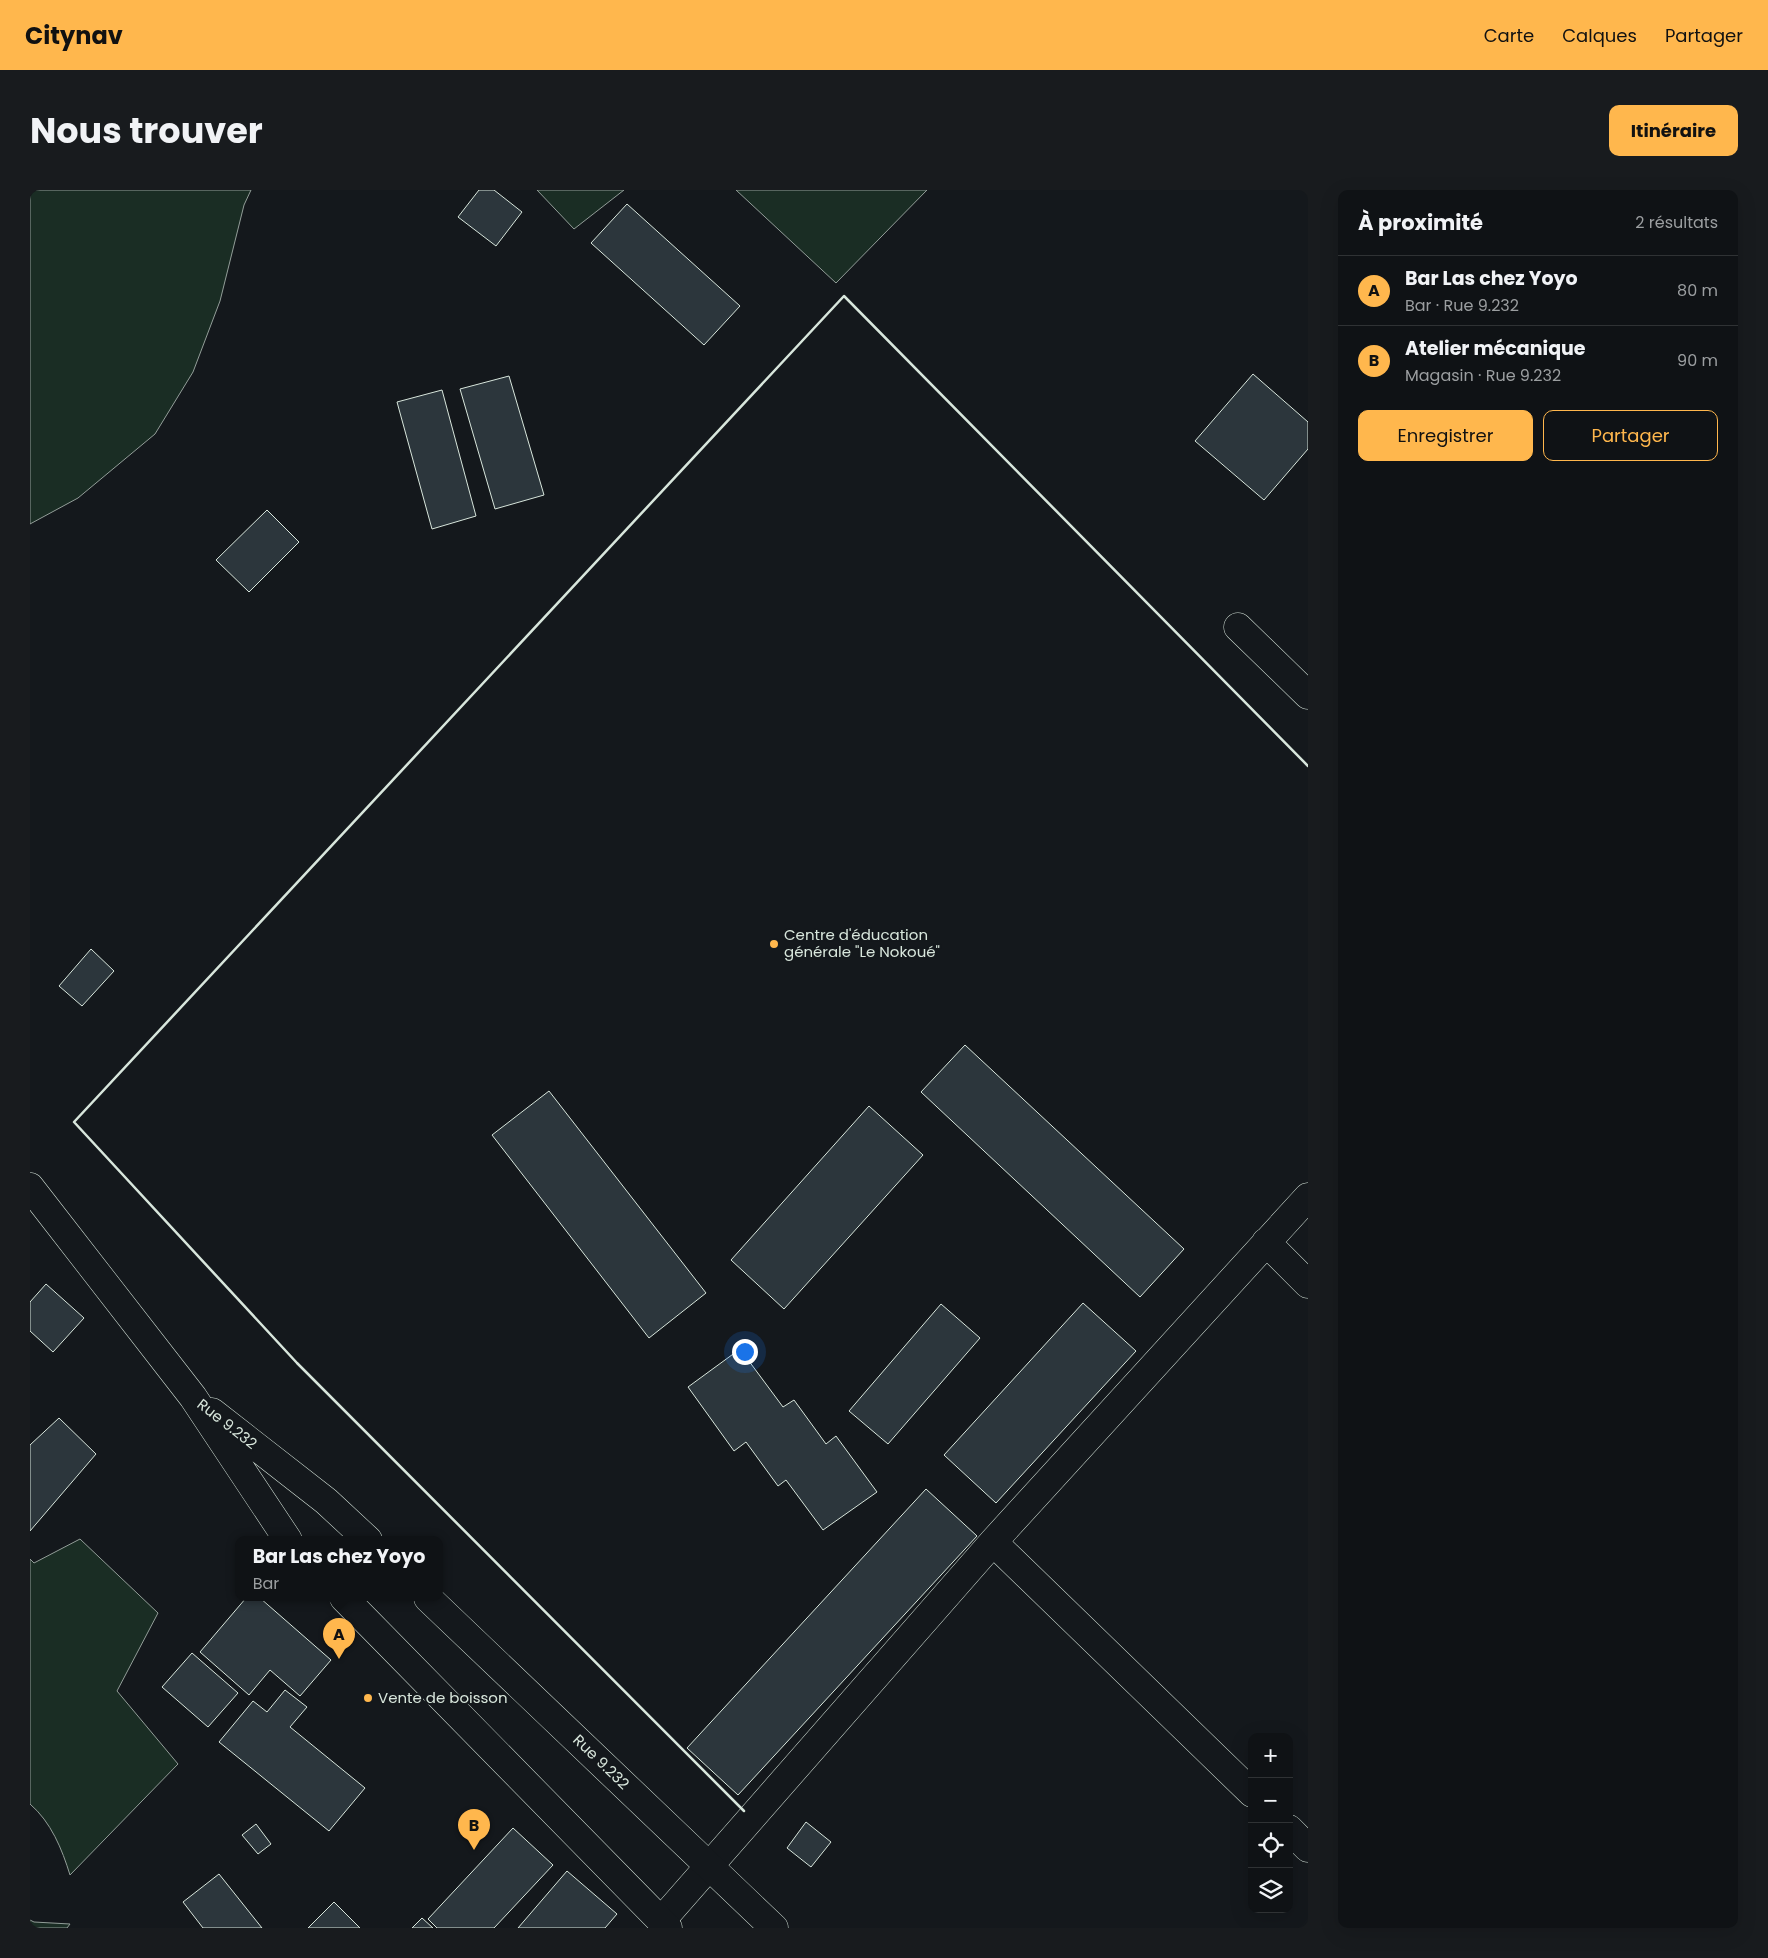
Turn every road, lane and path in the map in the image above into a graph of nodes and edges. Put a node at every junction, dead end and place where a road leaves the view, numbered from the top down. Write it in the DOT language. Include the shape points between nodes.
graph roads {
  1 [pos="1238,627"];
  2 [pos="1308,695"];
  3 [pos="30,1187"];
  4 [pos="1308,1197"];
  5 [pos="1266,1242"];
  6 [pos="1308,1284"];
  7 [pos="193,1398"];
  8 [pos="285,1536"];
  9 [pos="364,1536"];
  10 [pos="993,1542"];
  11 [pos="347,1601"];
  12 [pos="431,1601"];
  13 [pos="1248,1789"];
  14 [pos="1293,1834"];
  15 [pos="1308,1848"];
  16 [pos="711,1866"];
  17 [pos="665,1924"];
  18 [pos="774,1928"];
  1 -- 2 [label="street"];
  3 -- 7 [label="street"];
  4 -- 5 [label="street"];
  5 -- 6 [label="street"];
  5 -- 10 [label="street"];
  7 -- 8 [label="street, Rue 9.232"];
  7 -- 9 [label="street, Rue 9.232" via="326,1501"];
  10 -- 13 [label="street"];
  10 -- 16 [label="street"];
  11 -- 17 [label="street"];
  12 -- 16 [label="street, Rue 9.232"];
  14 -- 15 [label="street"];
  16 -- 17 [label="street"];
  16 -- 18 [label="street, Rue 9.232"];
}
